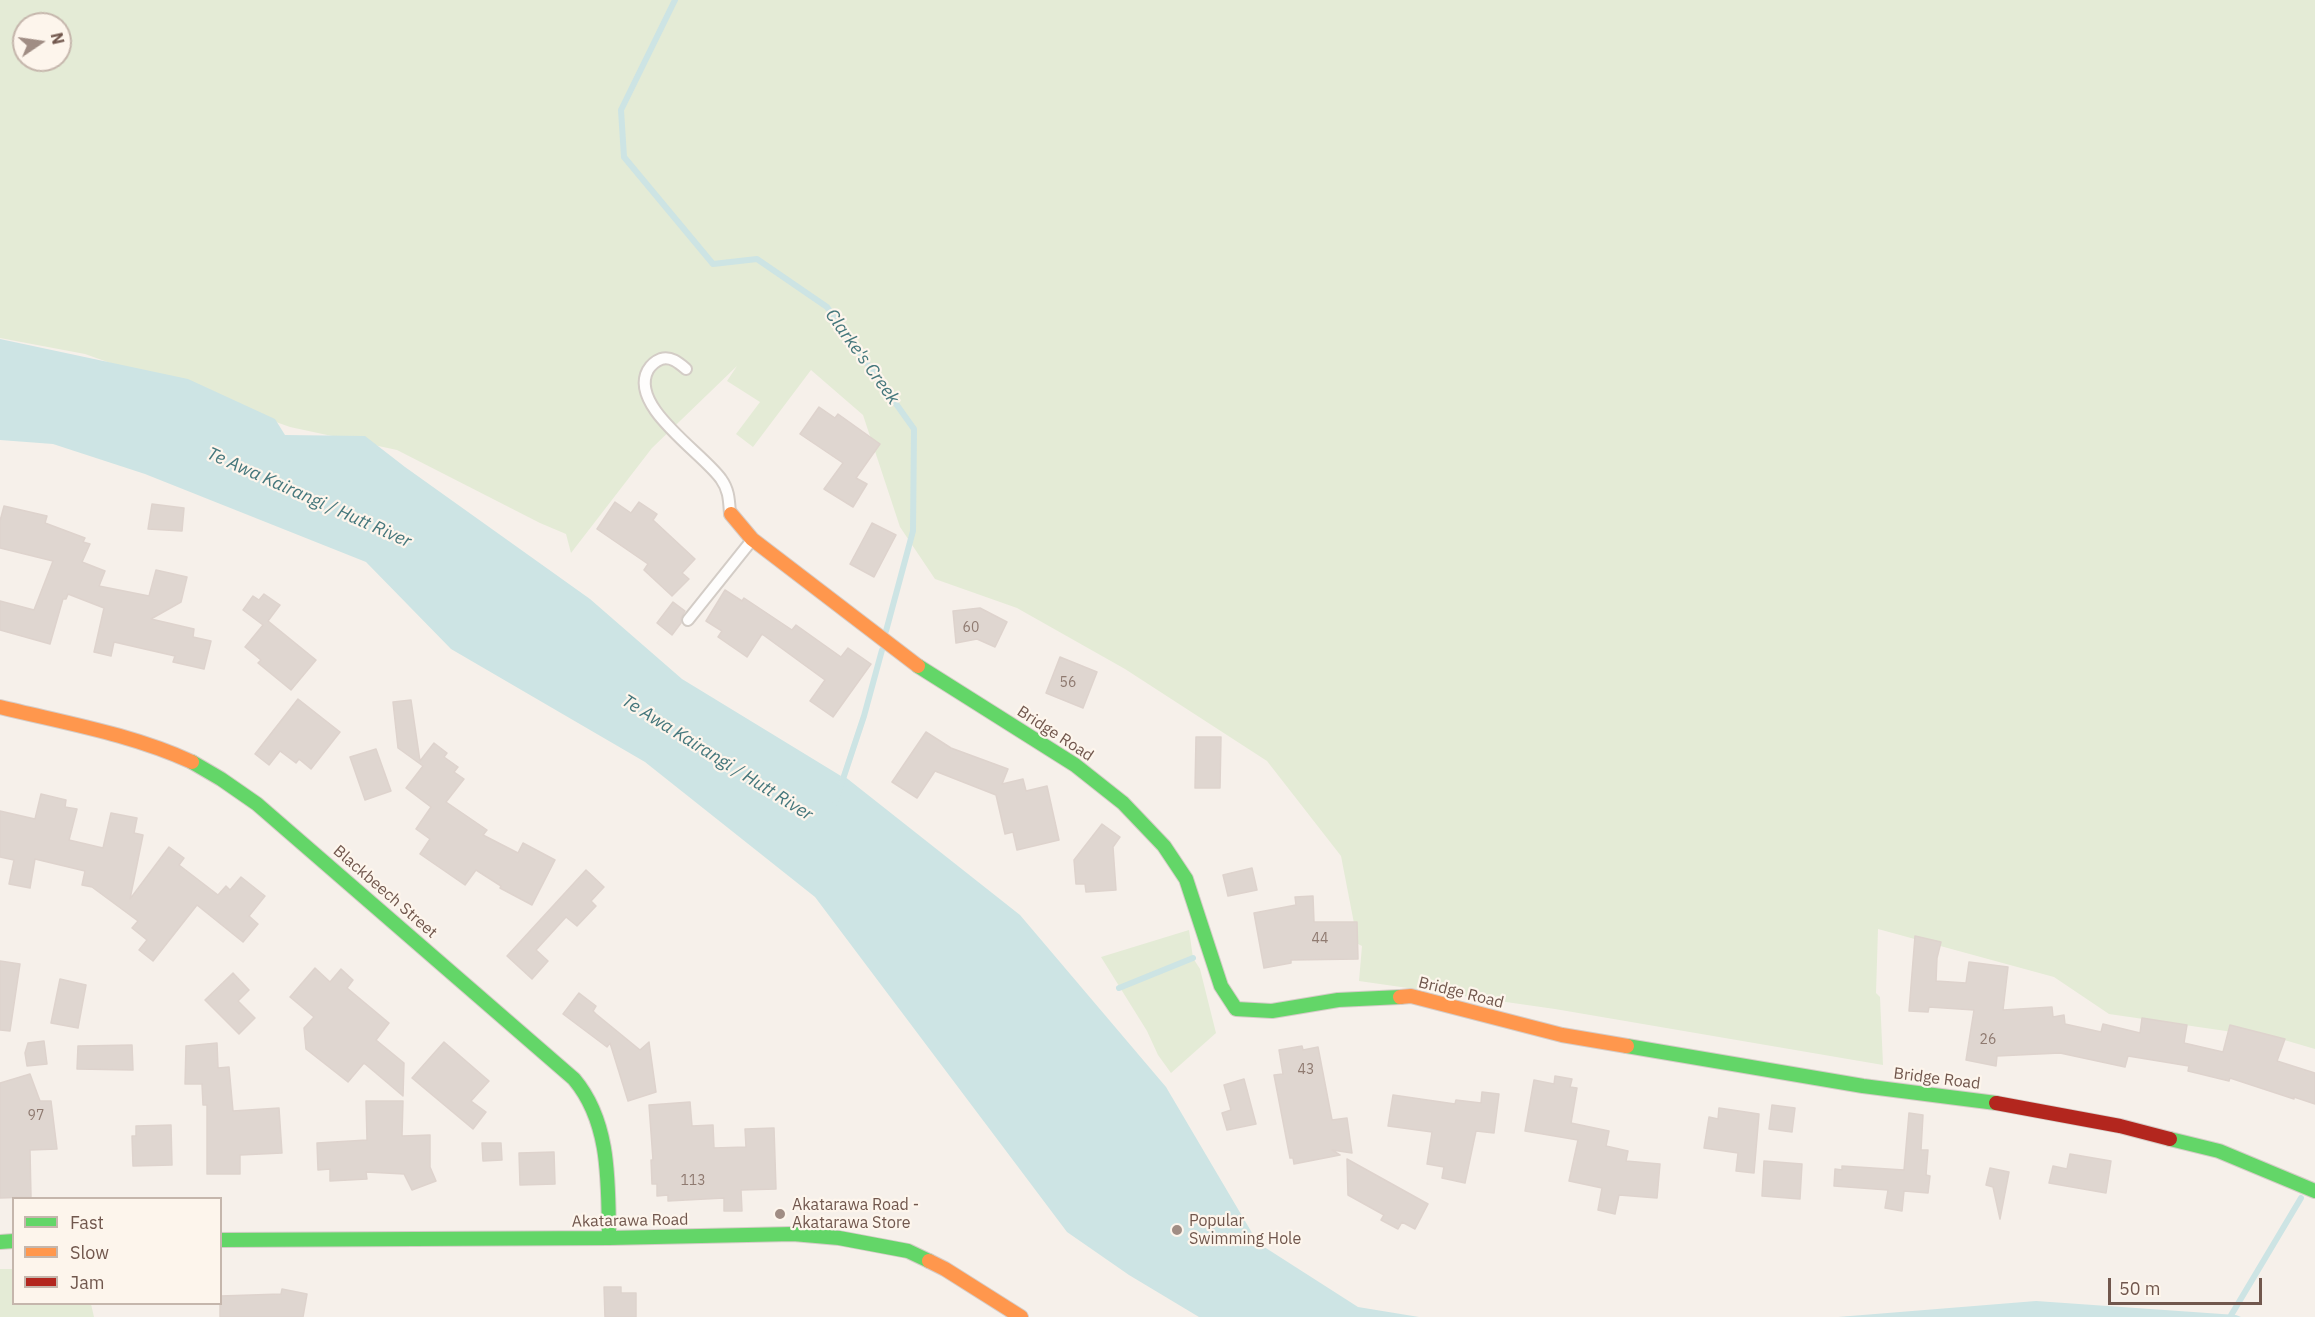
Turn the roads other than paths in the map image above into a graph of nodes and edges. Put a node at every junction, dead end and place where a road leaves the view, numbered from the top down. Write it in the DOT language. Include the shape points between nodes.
graph roads {
  1 [pos="686,369"];
  2 [pos="731,514"];
  3 [pos="752,539"];
  4 [pos="688,620"];
  5 [pos="0,707"];
  6 [pos="2315,1191"];
  7 [pos="609,1238"];
  8 [pos="222,1240"];
  9 [pos="1020,1317"];
  1 -- 2 [label="lane" via="672,360 659,360 646,373 644,391 674,432 720,478 729,492"];
  2 -- 3 [label="street, Bridge Road"];
  3 -- 4 [label="lane"];
  3 -- 6 [label="street, Bridge Road" via="918,666 1075,765 1123,803 1164,846 1186,879 1221,986 1236,1009 1272,1011 1338,1000 1411,996 1562,1035 2120,1126 2219,1151"];
  5 -- 7 [label="street, Blackbeech Street" via="124,738 181,757 214,774 257,804 556,1061 579,1085 600,1130"];
  7 -- 8 [label="street, Akatarawa Road"];
  7 -- 9 [label="street, Akatarawa Road" via="793,1234 876,1244 908,1251 945,1269"];
}
